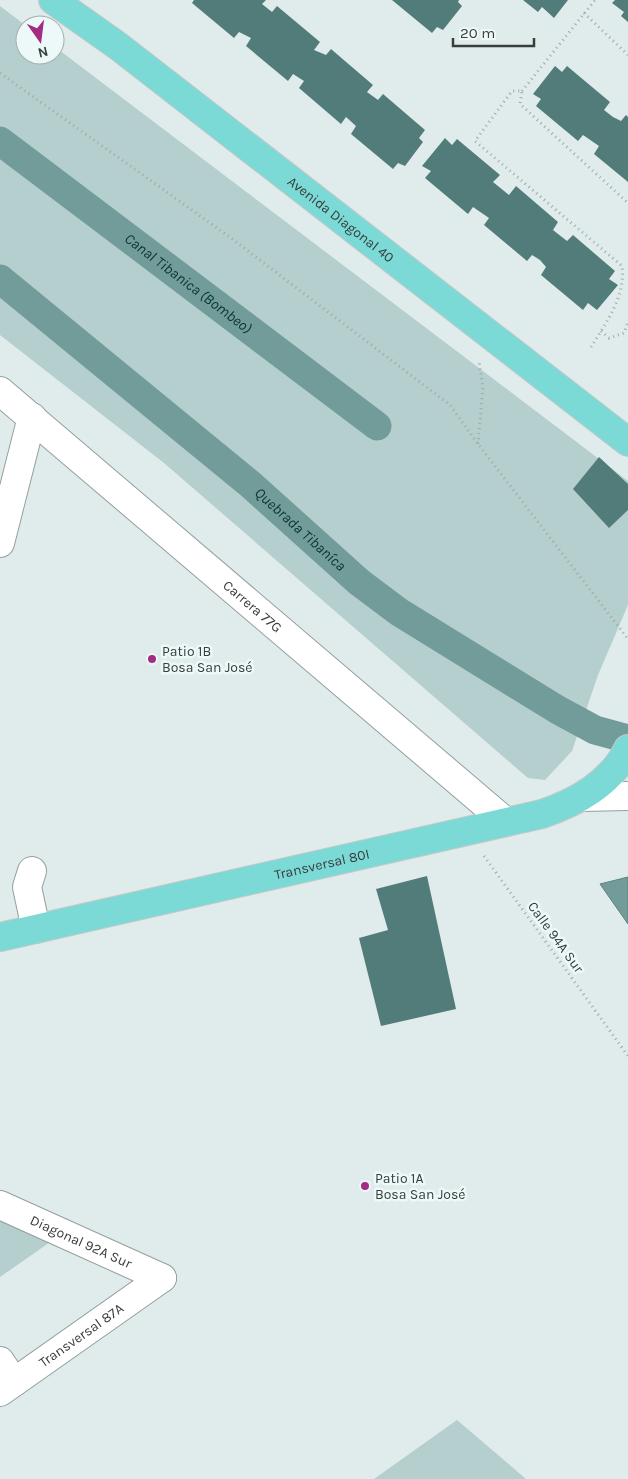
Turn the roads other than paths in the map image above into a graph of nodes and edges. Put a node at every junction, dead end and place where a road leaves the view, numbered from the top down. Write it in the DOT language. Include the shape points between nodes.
graph roads {
  1 [pos="52,0"];
  2 [pos="0,391"];
  3 [pos="32,417"];
  4 [pos="628,442"];
  5 [pos="0,543"];
  6 [pos="627,752"];
  7 [pos="628,796"];
  8 [pos="582,797"];
  9 [pos="506,822"];
  10 [pos="32,871"];
  11 [pos="36,929"];
  12 [pos="0,937"];
  13 [pos="0,1205"];
  14 [pos="162,1278"];
  15 [pos="5,1378"];
  1 -- 4 [label="main road, Avenida Diagonal 40" via="118,46"];
  2 -- 3 [label="street, Carrera 77G"];
  3 -- 5 [label="street"];
  3 -- 9 [label="street, Carrera 77G"];
  6 -- 8 [label="main road, Transversal 80I" via="602,782"];
  7 -- 8 [label="street"];
  8 -- 9 [label="main road, Transversal 80I" via="542,814"];
  9 -- 11 [label="main road, Transversal 80I"];
  10 -- 11 [label="street" via="27,887"];
  11 -- 12 [label="main road, Transversal 80I"];
  13 -- 14 [label="street, Diagonal 92A Sur"];
  14 -- 15 [label="street, Transversal 87A"];
}
